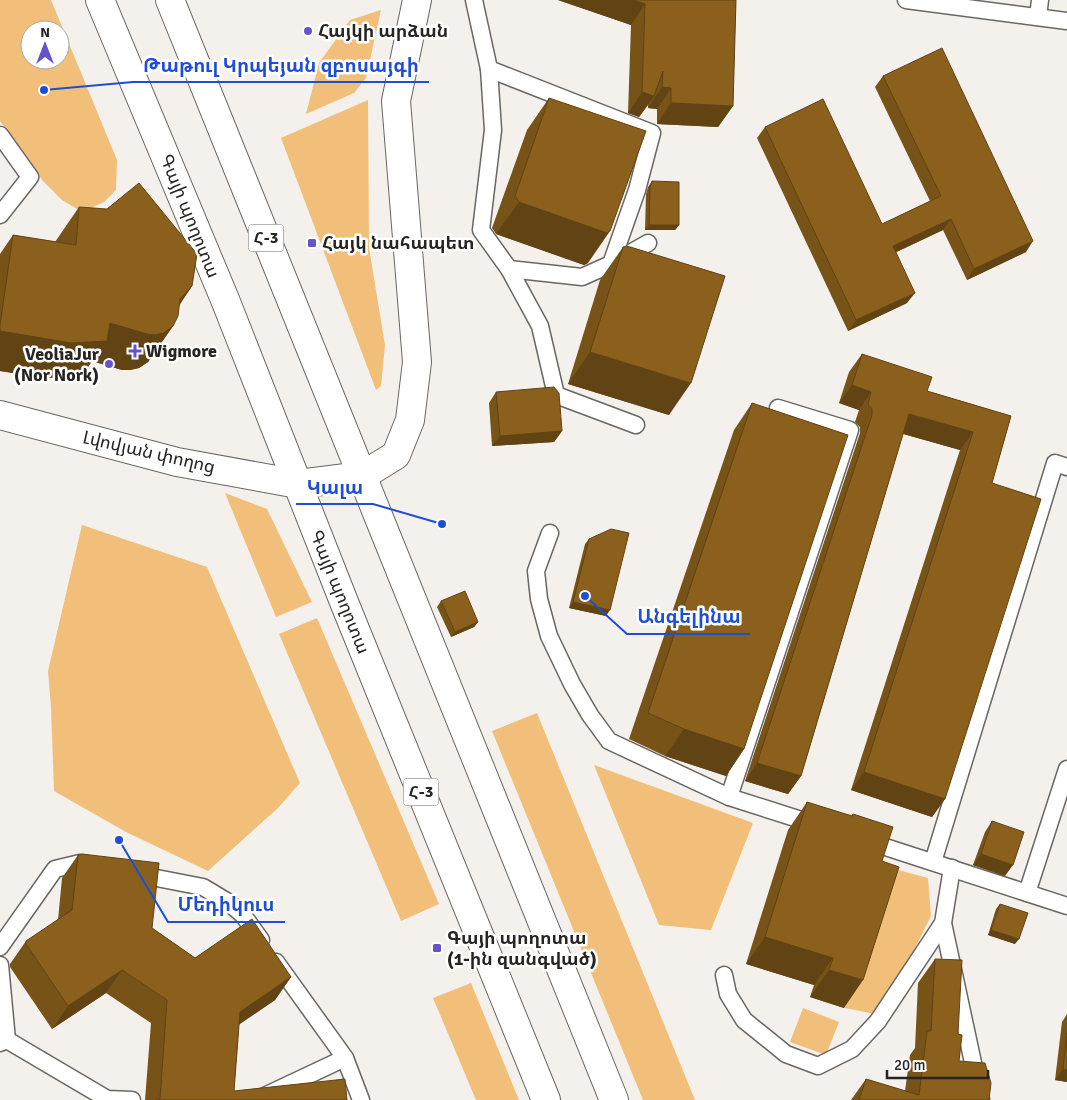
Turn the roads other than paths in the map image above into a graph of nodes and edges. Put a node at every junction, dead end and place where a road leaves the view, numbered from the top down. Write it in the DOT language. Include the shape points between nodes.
graph roads {
  1 [pos="100,0"];
  2 [pos="170,0"];
  3 [pos="417,0"];
  4 [pos="474,0"];
  5 [pos="906,0"];
  6 [pos="1040,0"];
  7 [pos="1038,17"];
  8 [pos="1067,21"];
  9 [pos="489,68"];
  10 [pos="0,134"];
  11 [pos="0,215"];
  12 [pos="648,243"];
  13 [pos="611,264"];
  14 [pos="509,269"];
  15 [pos="778,408"];
  16 [pos="0,415"];
  17 [pos="636,425"];
  18 [pos="1067,467"];
  19 [pos="362,476"];
  20 [pos="298,484"];
  21 [pos="550,533"];
  22 [pos="1067,769"];
  23 [pos="729,797"];
  24 [pos="832,830"];
  25 [pos="851,836"];
  26 [pos="933,862"];
  27 [pos="952,868"];
  28 [pos="1027,893"];
  29 [pos="1067,906"];
  30 [pos="943,923"];
  31 [pos="0,947"];
  32 [pos="0,965"];
  33 [pos="724,975"];
  34 [pos="4,1041"];
  35 [pos="345,1058"];
  36 [pos="132,1100"];
  37 [pos="256,1100"];
  38 [pos="361,1100"];
  39 [pos="546,1100"];
  40 [pos="614,1100"];
  41 [pos="981,1100"];
  1 -- 20 [label="main road, Գայի պողոտա / Հ-3"];
  2 -- 19 [label="main road, Հ-3"];
  3 -- 19 [label="main road" via="396,101 417,362 410,420 396,455"];
  4 -- 9 [label="lane"];
  5 -- 7 [label="lane"];
  6 -- 7 [label="lane"];
  7 -- 8 [label="lane"];
  9 -- 13 [label="lane" via="652,133 637,190"];
  9 -- 14 [label="lane" via="493,130 481,230"];
  10 -- 11 [label="lane" via="30,177"];
  12 -- 13 [label="lane"];
  13 -- 14 [label="lane" via="582,278"];
  14 -- 17 [label="lane" via="540,326 556,395"];
  15 -- 23 [label="lane" via="850,430"];
  16 -- 20 [label="main road, Լվովյան փողոց" via="177,462"];
  18 -- 26 [label="lane" via="1055,463"];
  19 -- 20 [label="main road, Լվովյան փողոց"];
  19 -- 40 [label="main road, Հ-3"];
  20 -- 39 [label="main road, Գայի պողոտա / Հ-3"];
  21 -- 23 [label="lane" via="536,571 539,598 549,636 590,715 609,741"];
  22 -- 28 [label="lane"];
  23 -- 24 [label="lane"];
  25 -- 26 [label="lane"];
  26 -- 27 [label="lane"];
  27 -- 28 [label="lane"];
  27 -- 30 [label="lane"];
  28 -- 29 [label="lane"];
  30 -- 33 [label="lane" via="878,1021 852,1049 818,1066 786,1054 744,1020 728,994"];
  30 -- 41 [label="lane"];
  31 -- 35 [label="lane" via="56,870 80,863 203,887 242,915"];
  32 -- 34 [label="lane"];
  34 -- 36 [label="lane" via="107,1099"];
  35 -- 37 [label="lane"];
  35 -- 38 [label="lane"];
}
